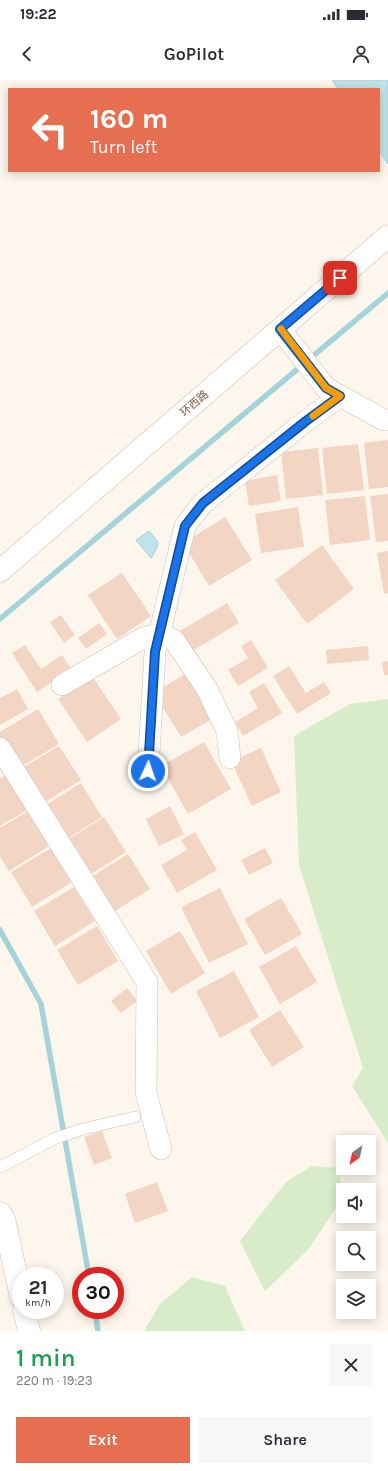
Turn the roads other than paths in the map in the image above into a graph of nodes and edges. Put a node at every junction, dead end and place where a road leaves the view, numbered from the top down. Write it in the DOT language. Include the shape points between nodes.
graph roads {
  1 [pos="388,236"];
  2 [pos="280,329"];
  3 [pos="333,392"];
  4 [pos="388,420"];
  5 [pos="0,571"];
  6 [pos="159,634"];
  7 [pos="62,685"];
  8 [pos="0,748"];
  9 [pos="230,758"];
  10 [pos="148,771"];
  11 [pos="135,1117"];
  12 [pos="161,1149"];
  13 [pos="0,1167"];
  14 [pos="0,1213"];
  15 [pos="14,1267"];
  16 [pos="26,1319"];
  17 [pos="28,1331"];
  1 -- 2 [label="street, 环西路"];
  2 -- 3 [label="street"];
  2 -- 5 [label="street, 环西路"];
  3 -- 4 [label="street"];
  3 -- 6 [label="street" via="306,421 203,503 185,526"];
  6 -- 7 [label="street" via="144,638"];
  6 -- 9 [label="street" via="174,640 207,689 227,731"];
  6 -- 10 [label="street" via="155,652"];
  8 -- 12 [label="street" via="147,982 146,1093"];
  11 -- 13 [label="lane" via="56,1138"];
  14 -- 15 [label="street" via="4,1219"];
  16 -- 17 [label="street"];
}
